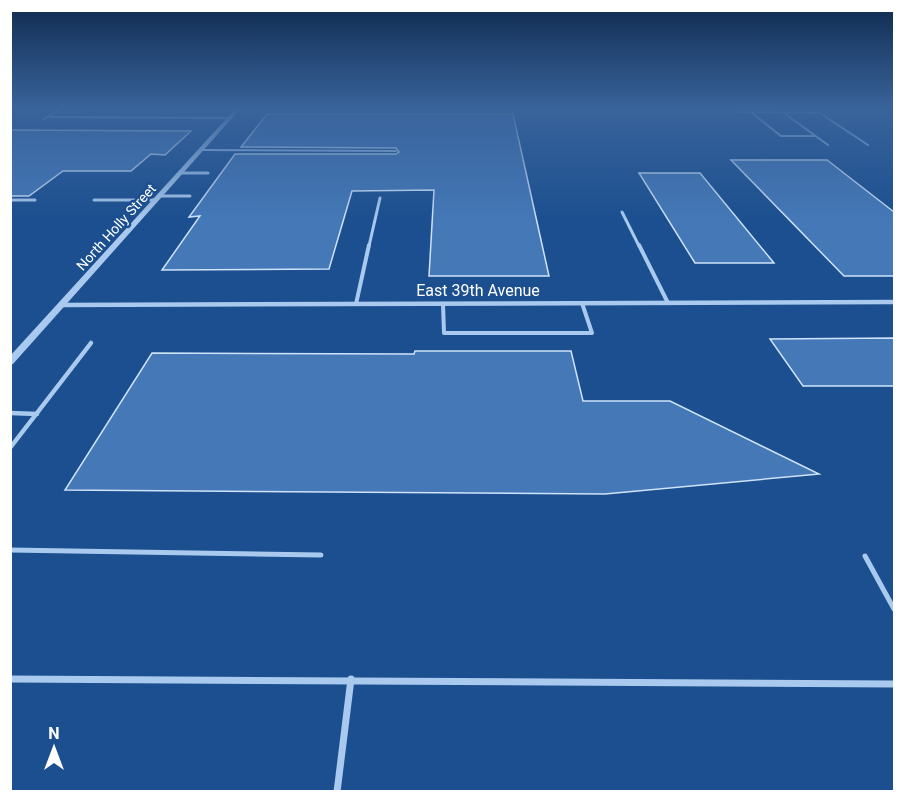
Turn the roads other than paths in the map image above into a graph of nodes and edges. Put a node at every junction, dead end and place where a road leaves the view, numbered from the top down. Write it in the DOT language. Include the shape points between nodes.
graph roads {
  1 [pos="205,145"];
  2 [pos="201,150"];
  3 [pos="396,151"];
  4 [pos="180,173"];
  5 [pos="208,173"];
  6 [pos="189,196"];
  7 [pos="158,198"];
  8 [pos="380,198"];
  9 [pos="10,200"];
  10 [pos="35,200"];
  11 [pos="94,200"];
  12 [pos="622,212"];
  13 [pos="582,303"];
  14 [pos="668,303"];
  15 [pos="894,303"];
  16 [pos="356,304"];
  17 [pos="442,304"];
  18 [pos="62,305"];
  19 [pos="91,343"];
  20 [pos="10,362"];
  21 [pos="10,413"];
  22 [pos="37,414"];
  23 [pos="10,448"];
  24 [pos="10,550"];
  25 [pos="321,555"];
  26 [pos="865,556"];
  27 [pos="894,609"];
  28 [pos="10,679"];
  29 [pos="351,680"];
  30 [pos="894,684"];
  31 [pos="337,792"];
  1 -- 2 [label="street, North Holly Street"];
  2 -- 3 [label="lane"];
  2 -- 4 [label="street, North Holly Street"];
  4 -- 5 [label="lane"];
  4 -- 7 [label="street, North Holly Street"];
  6 -- 7 [label="lane"];
  7 -- 11 [label="lane"];
  7 -- 18 [label="street, North Holly Street"];
  8 -- 16 [label="lane"];
  9 -- 10 [label="lane"];
  12 -- 14 [label="lane"];
  13 -- 14 [label="street, East 39th Avenue"];
  13 -- 17 [label="street, East 39th Avenue"];
  13 -- 17 [label="lane" via="592,333 444,333"];
  14 -- 15 [label="street, East 39th Avenue"];
  16 -- 17 [label="street, East 39th Avenue"];
  16 -- 18 [label="street, East 39th Avenue"];
  18 -- 20 [label="street, North Holly Street"];
  19 -- 22 [label="lane"];
  21 -- 22 [label="lane"];
  22 -- 23 [label="lane"];
  24 -- 25 [label="lane"];
  26 -- 27 [label="lane"];
  28 -- 29 [label="lane"];
  29 -- 30 [label="lane"];
  29 -- 31 [label="lane"];
}
